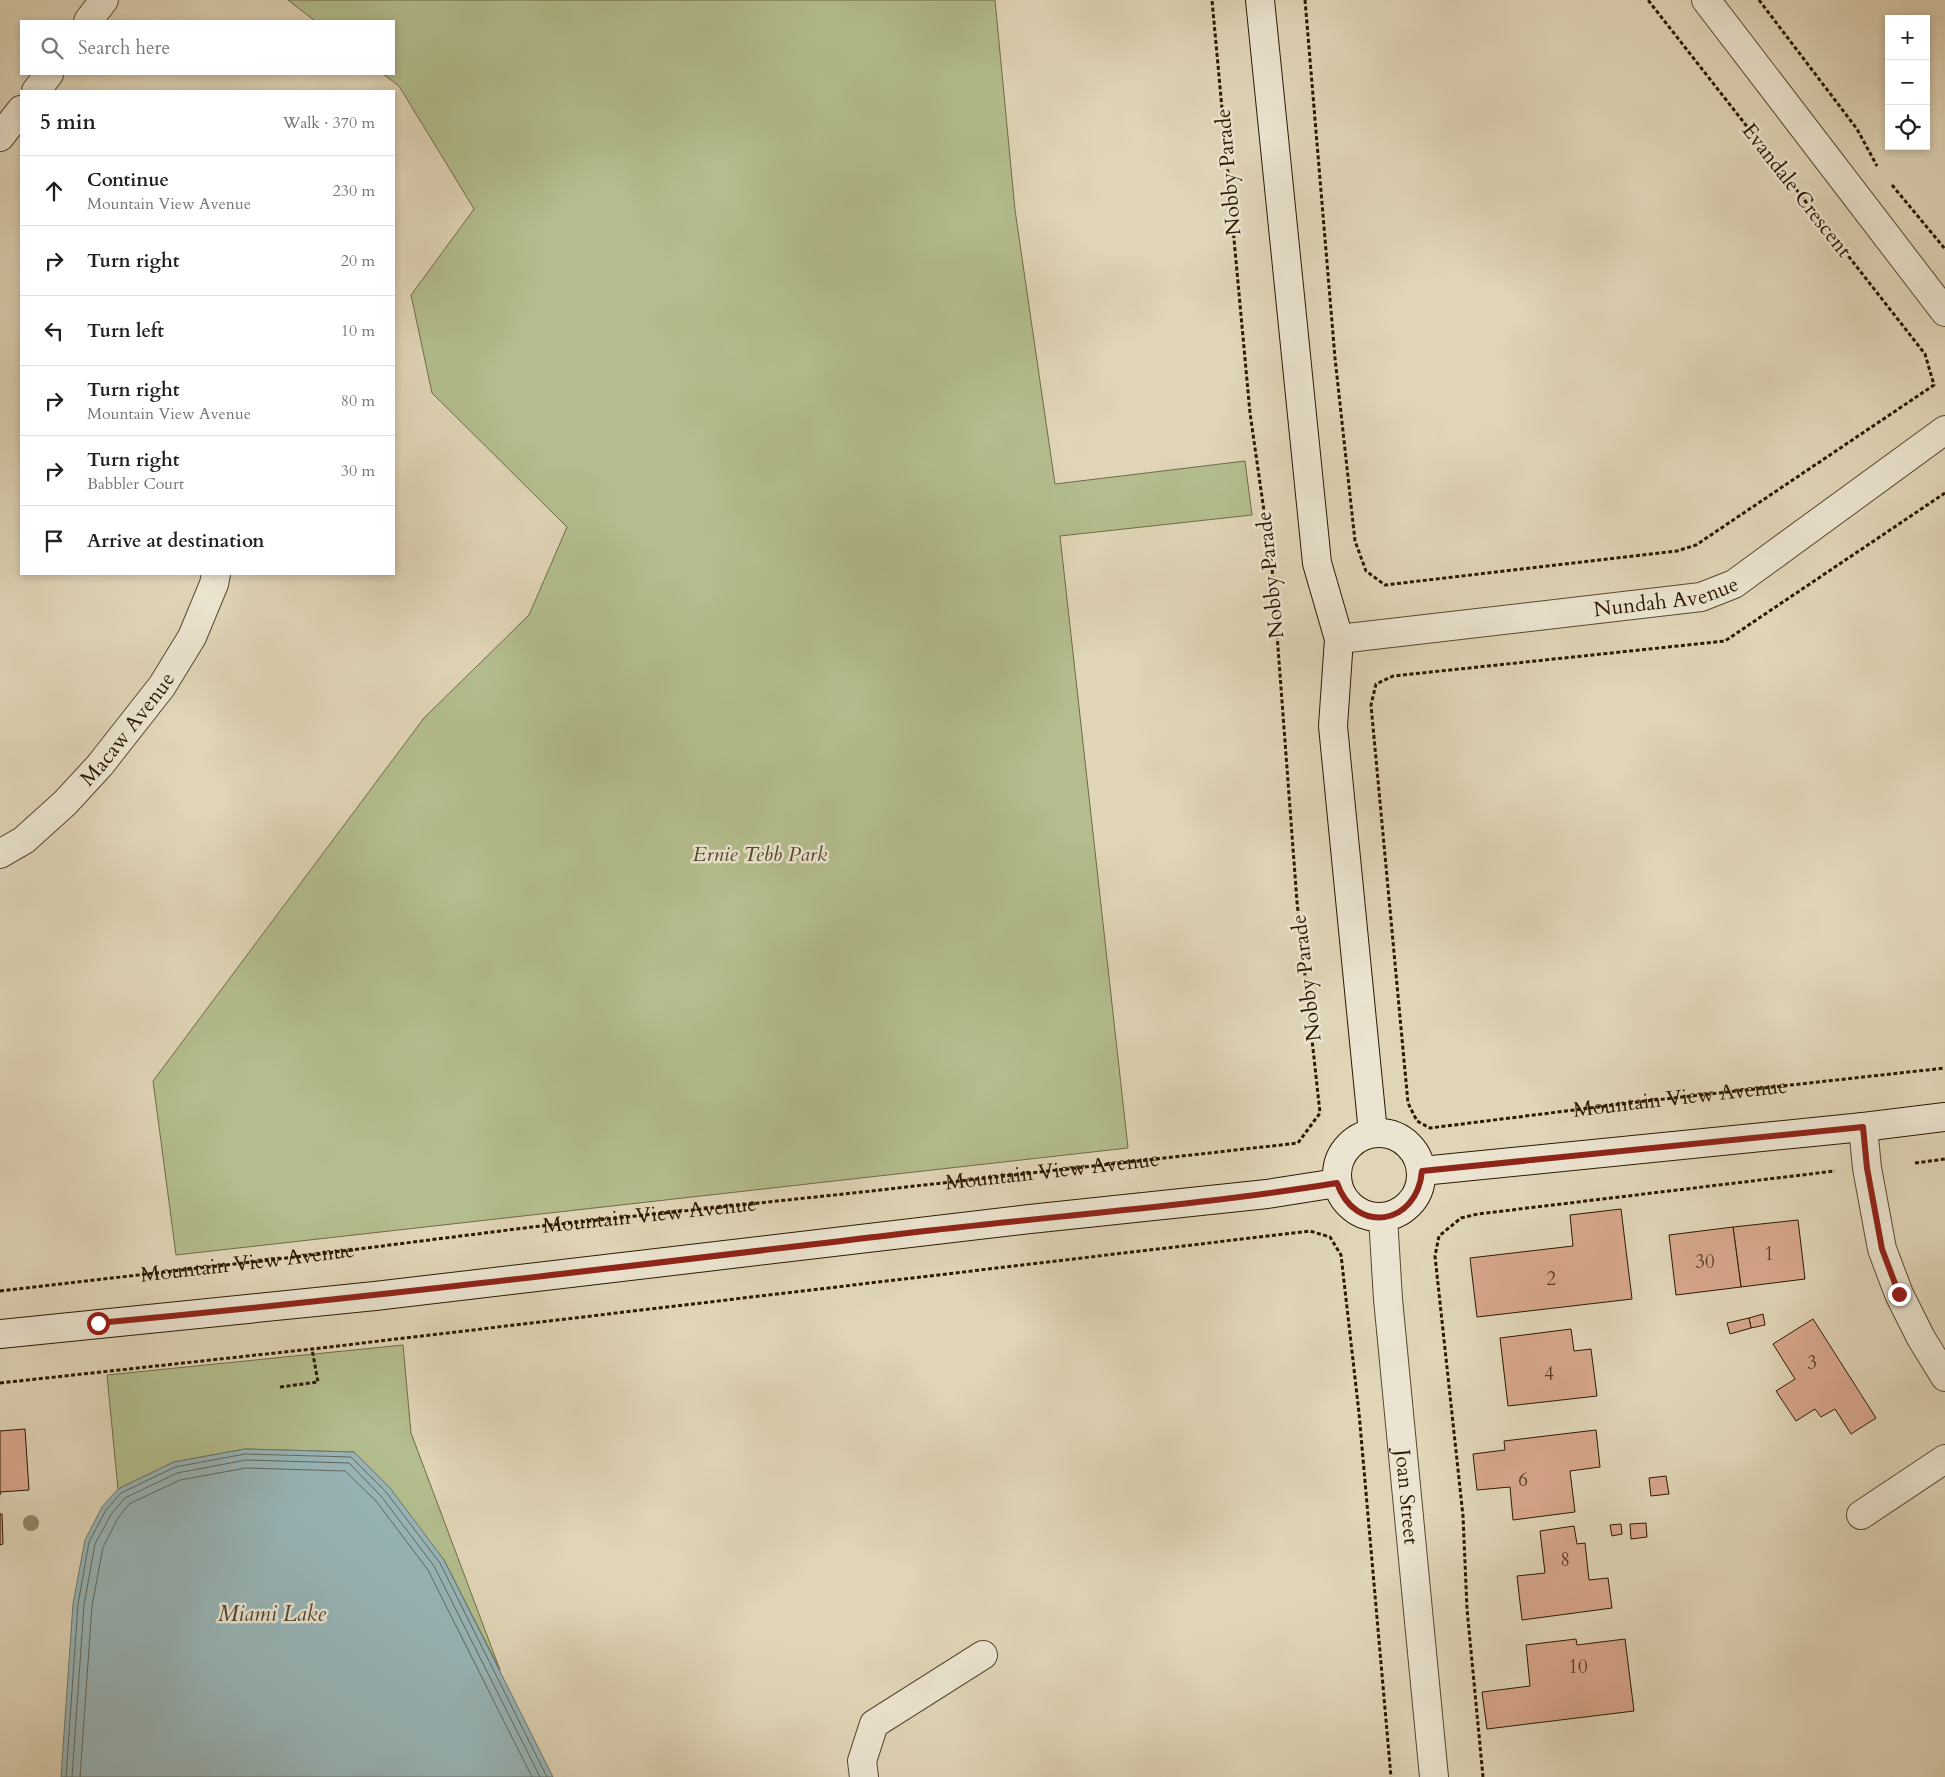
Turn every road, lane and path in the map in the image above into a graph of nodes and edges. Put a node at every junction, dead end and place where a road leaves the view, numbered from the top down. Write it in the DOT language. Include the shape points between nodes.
graph roads {
  1 [pos="104,0"];
  2 [pos="1212,0"];
  3 [pos="1260,0"];
  4 [pos="1305,0"];
  5 [pos="1648,0"];
  6 [pos="1706,0"];
  7 [pos="1759,0"];
  8 [pos="89,20"];
  9 [pos="48,75"];
  10 [pos="37,90"];
  11 [pos="20,111"];
  12 [pos="0,137"];
  13 [pos="1879,169"];
  14 [pos="1891,184"];
  15 [pos="1945,250"];
  16 [pos="1945,312"];
  17 [pos="1934,385"];
  18 [pos="1945,430"];
  19 [pos="216,575"];
  20 [pos="1339,640"];
  21 [pos="1376,684"];
  22 [pos="0,854"];
  23 [pos="1945,1068"];
  24 [pos="1945,1117"];
  25 [pos="1863,1127"];
  26 [pos="1373,1133"];
  27 [pos="1298,1143"];
  28 [pos="1945,1159"];
  29 [pos="1915,1163"];
  30 [pos="1867,1168"];
  31 [pos="1422,1171"];
  32 [pos="1337,1183"];
  33 [pos="1383,1217"];
  34 [pos="0,1290"];
  35 [pos="0,1334"];
  36 [pos="312,1349"];
  37 [pos="1945,1377"];
  38 [pos="0,1382"];
  39 [pos="280,1387"];
  40 [pos="1945,1460"];
  41 [pos="1861,1514"];
  42 [pos="983,1655"];
  43 [pos="864,1777"];
  44 [pos="1391,1777"];
  45 [pos="1434,1777"];
  46 [pos="1483,1777"];
  1 -- 8 [label="street"];
  2 -- 27 [label="path, Nobby Parade" via="1250,413 1272,567 1297,902 1320,1113"];
  3 -- 20 [label="street" via="1317,563"];
  4 -- 17 [label="path, Nundah Avenue" via="1335,358 1355,541 1366,571 1384,585 1677,551 1696,545"];
  5 -- 17 [label="path, Evandale Crescent" via="1925,354"];
  6 -- 16 [label="street, Evandale Crescent"];
  7 -- 13 [label="path" via="1857,130"];
  9 -- 10 [label="street"];
  11 -- 12 [label="street"];
  14 -- 15 [label="path"];
  18 -- 20 [label="street, Nundah Avenue" via="1734,584 1701,597"];
  19 -- 22 [label="street, Macaw Avenue" via="192,638 162,686 100,765 65,803 24,840"];
  20 -- 26 [label="street" via="1333,726"];
  21 -- 23 [label="path, Mountain View Avenue" via="1371,705 1382,827 1408,1104 1417,1121 1430,1128"];
  24 -- 25 [label="street, Mountain View Avenue"];
  25 -- 30 [label="street"];
  25 -- 31 [label="street, Mountain View Avenue"];
  26 -- 31 [label="street" via="1398,1137 1410,1145"];
  26 -- 32 [label="street" via="1358,1138 1340,1157"];
  27 -- 34 [label="path, Mountain View Avenue" via="532,1227"];
  28 -- 29 [label="path"];
  30 -- 37 [label="street" via="1882,1249 1899,1294"];
  30 -- 46 [label="path" via="1478,1214 1461,1218 1439,1236 1435,1256 1463,1516"];
  31 -- 33 [label="street" via="1418,1190 1407,1207"];
  32 -- 33 [label="street" via="1341,1194 1358,1212"];
  32 -- 35 [label="street, Mountain View Avenue" via="1267,1194 375,1296"];
  33 -- 45 [label="street, Joan Street" via="1388,1300"];
  36 -- 38 [label="path"];
  36 -- 39 [label="path" via="318,1382"];
  36 -- 44 [label="path" via="1274,1234 1310,1231 1330,1237 1341,1255 1359,1413"];
  40 -- 41 [label="street"];
  42 -- 43 [label="street" via="874,1724 862,1760"];
}
